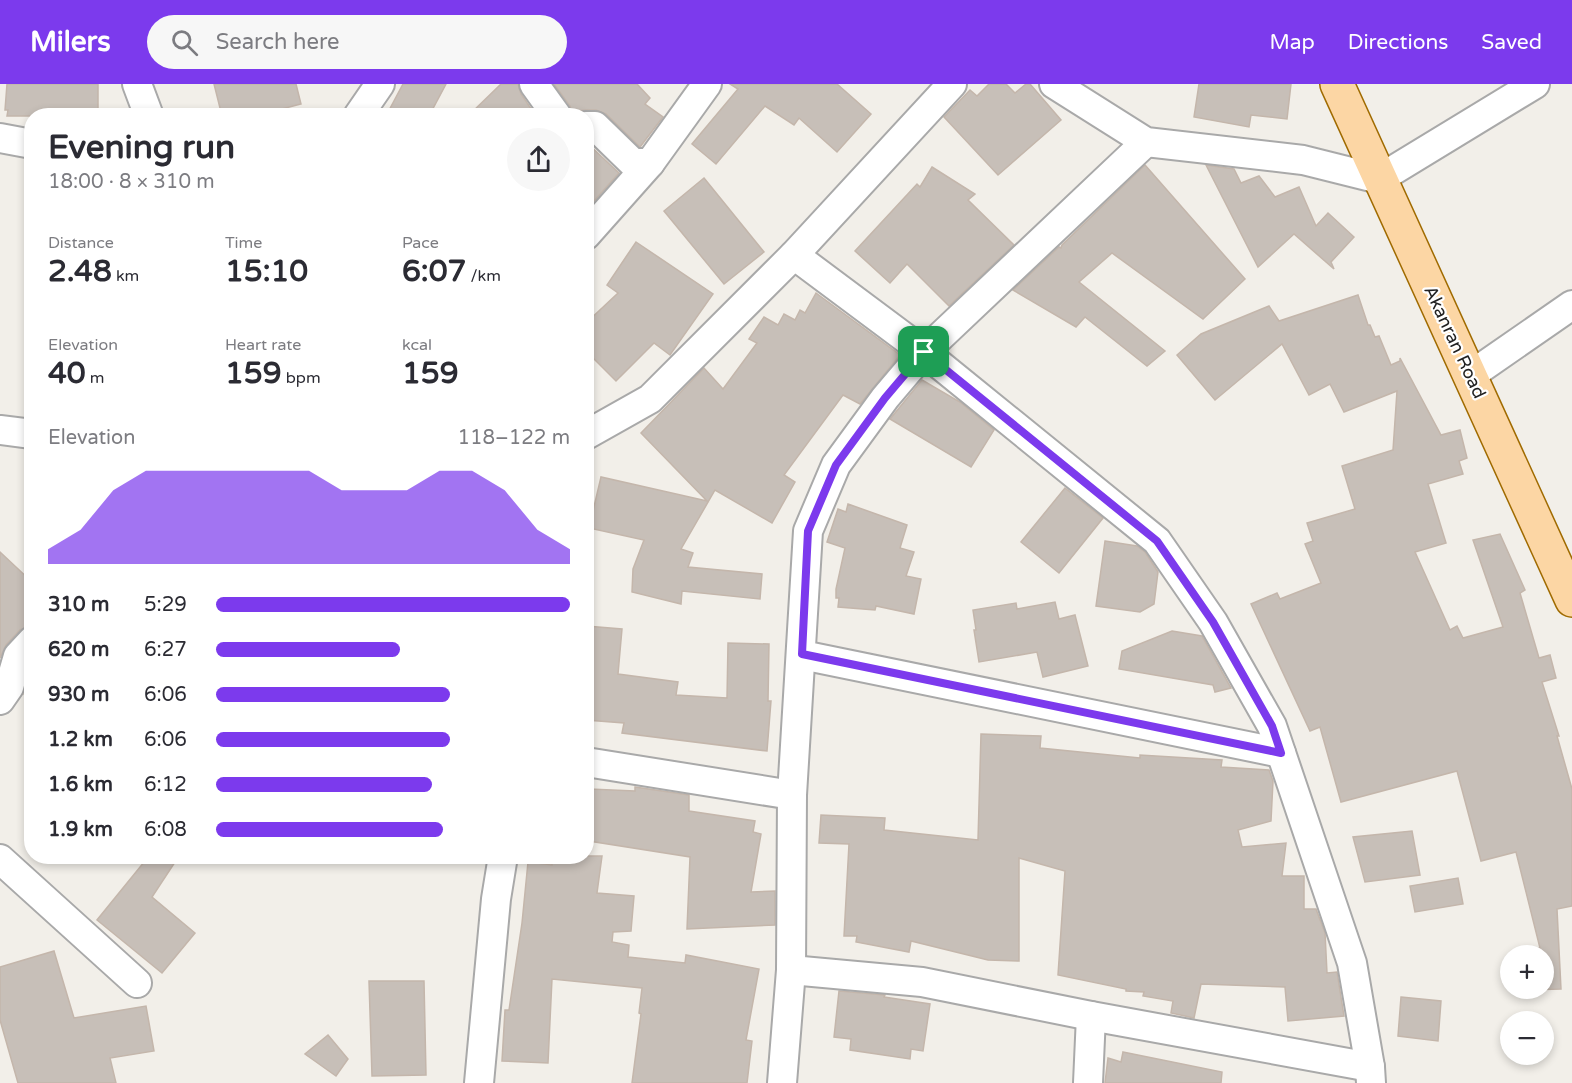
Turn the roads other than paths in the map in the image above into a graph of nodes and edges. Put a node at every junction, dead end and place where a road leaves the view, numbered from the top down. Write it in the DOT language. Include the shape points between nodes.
graph roads {
  1 [pos="137,84"];
  2 [pos="380,84"];
  3 [pos="534,84"];
  4 [pos="707,84"];
  5 [pos="952,84"];
  6 [pos="1054,84"];
  7 [pos="1337,84"];
  8 [pos="1535,84"];
  9 [pos="146,108"];
  10 [pos="364,108"];
  11 [pos="551,108"];
  12 [pos="594,126"];
  13 [pos="0,138"];
  14 [pos="24,142"];
  15 [pos="1146,142"];
  16 [pos="650,163"];
  17 [pos="1379,179"];
  18 [pos="594,225"];
  19 [pos="794,255"];
  20 [pos="1572,305"];
  21 [pos="924,352"];
  22 [pos="1471,375"];
  23 [pos="594,427"];
  24 [pos="0,430"];
  25 [pos="24,433"];
  26 [pos="1569,583"];
  27 [pos="24,650"];
  28 [pos="802,654"];
  29 [pos="0,700"];
  30 [pos="1281,753"];
  31 [pos="594,763"];
  32 [pos="792,795"];
  33 [pos="0,859"];
  34 [pos="502,864"];
  35 [pos="791,970"];
  36 [pos="137,983"];
  37 [pos="1091,1016"];
  38 [pos="1370,1075"];
  39 [pos="479,1083"];
  40 [pos="782,1083"];
  41 [pos="1088,1083"];
  1 -- 9 [label="street"];
  2 -- 10 [label="street"];
  3 -- 11 [label="street"];
  4 -- 16 [label="street"];
  5 -- 19 [label="street"];
  6 -- 15 [label="street"];
  7 -- 17 [label="main road, Akanran Road"];
  8 -- 17 [label="street"];
  12 -- 16 [label="street" via="633,163"];
  13 -- 14 [label="street"];
  15 -- 17 [label="street" via="1303,160"];
  15 -- 21 [label="street"];
  16 -- 18 [label="street"];
  17 -- 22 [label="main road, Akanran Road"];
  19 -- 21 [label="street"];
  19 -- 23 [label="street" via="650,399"];
  20 -- 22 [label="street"];
  21 -- 28 [label="street" via="836,465 808,531"];
  21 -- 30 [label="street" via="1157,541 1213,622 1272,726"];
  22 -- 26 [label="main road, Akanran Road"];
  24 -- 25 [label="street"];
  27 -- 29 [label="street"];
  28 -- 30 [label="street"];
  28 -- 32 [label="street"];
  30 -- 38 [label="street" via="1352,963"];
  31 -- 32 [label="street"];
  32 -- 35 [label="street"];
  33 -- 36 [label="street"];
  34 -- 39 [label="street"];
  35 -- 37 [label="street" via="922,982"];
  35 -- 40 [label="street"];
  37 -- 38 [label="street"];
  37 -- 41 [label="street"];
}
